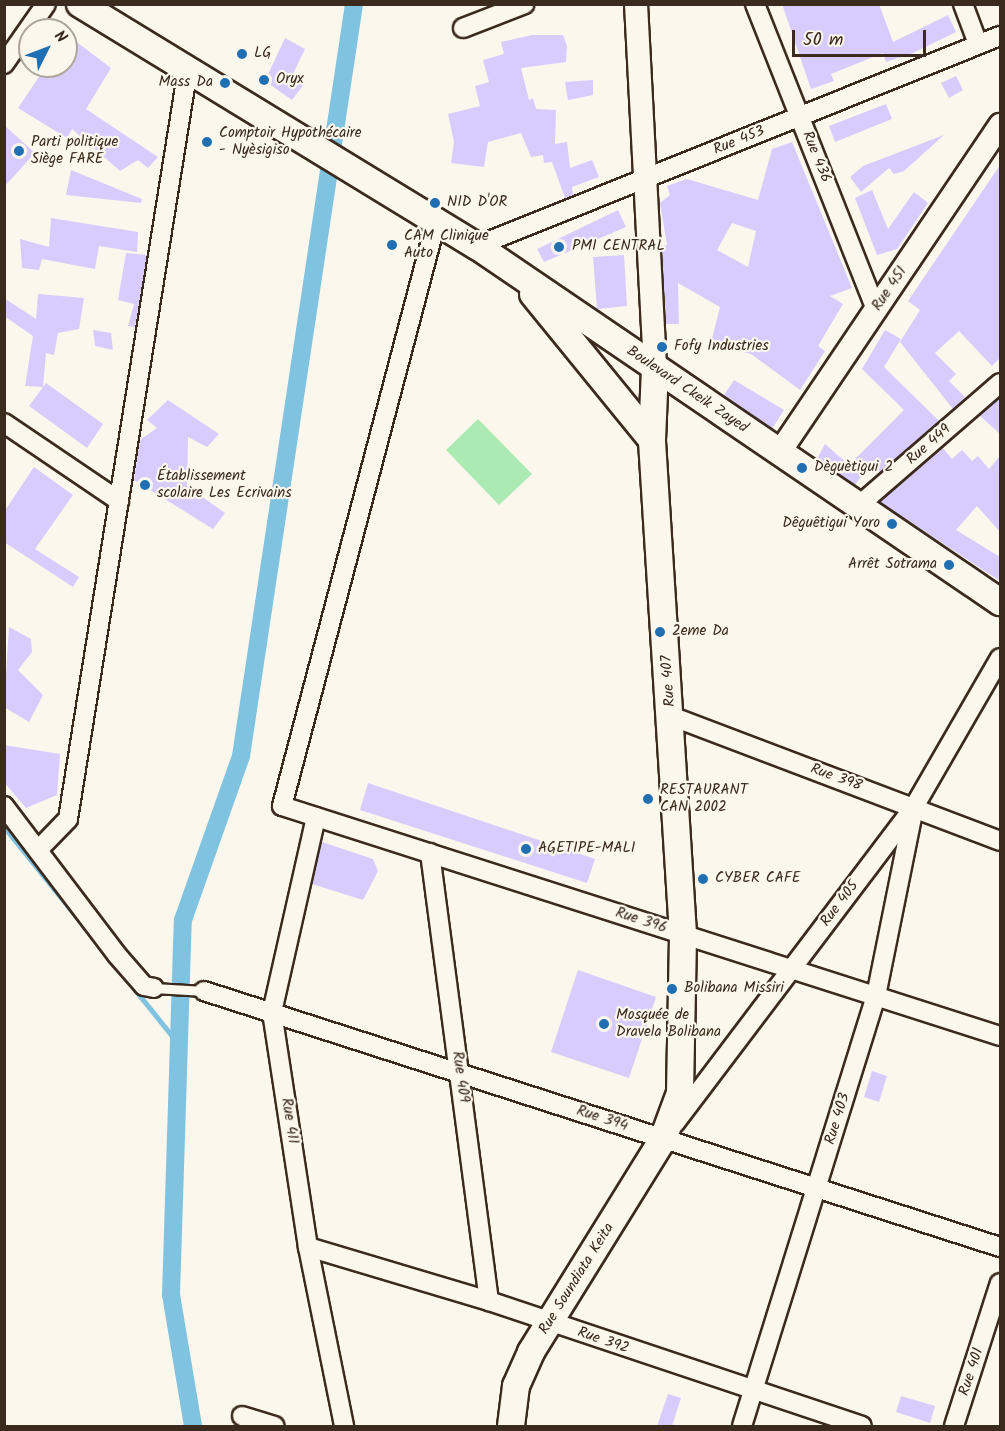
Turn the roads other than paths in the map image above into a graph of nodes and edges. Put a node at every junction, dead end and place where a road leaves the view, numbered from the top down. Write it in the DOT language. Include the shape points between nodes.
graph roads {
  1 [pos="46,4"];
  2 [pos="525,4"];
  3 [pos="636,4"];
  4 [pos="755,4"];
  5 [pos="963,4"];
  6 [pos="92,7"];
  7 [pos="463,27"];
  8 [pos="1000,36"];
  9 [pos="978,44"];
  10 [pos="4,64"];
  11 [pos="187,74"];
  12 [pos="800,116"];
  13 [pos="1000,125"];
  14 [pos="646,178"];
  15 [pos="436,222"];
  16 [pos="477,246"];
  17 [pos="514,271"];
  18 [pos="876,309"];
  19 [pos="655,368"];
  20 [pos="1000,383"];
  21 [pos="4,423"];
  22 [pos="652,440"];
  23 [pos="779,453"];
  24 [pos="119,501"];
  25 [pos="857,507"];
  26 [pos="1000,602"];
  27 [pos="1000,658"];
  28 [pos="672,716"];
  29 [pos="4,806"];
  30 [pos="914,807"];
  31 [pos="316,817"];
  32 [pos="1000,841"];
  33 [pos="38,850"];
  34 [pos="430,853"];
  35 [pos="683,934"];
  36 [pos="791,968"];
  37 [pos="154,988"];
  38 [pos="204,991"];
  39 [pos="876,996"];
  40 [pos="272,1012"];
  41 [pos="1000,1036"];
  42 [pos="459,1073"];
  43 [pos="663,1138"];
  44 [pos="816,1188"];
  45 [pos="308,1247"];
  46 [pos="1000,1247"];
  47 [pos="1000,1282"];
  48 [pos="489,1301"];
  49 [pos="551,1323"];
  50 [pos="753,1392"];
  51 [pos="242,1416"];
  52 [pos="274,1426"];
  53 [pos="344,1426"];
  54 [pos="511,1426"];
  55 [pos="742,1426"];
  56 [pos="862,1426"];
  57 [pos="954,1426"];
  1 -- 10 [label="street"];
  2 -- 7 [label="street"];
  3 -- 14 [label="street"];
  4 -- 12 [label="street, Rue 436"];
  5 -- 9 [label="street"];
  6 -- 11 [label="main road, Boulevard Ckeik Zayed"];
  8 -- 9 [label="street, Rue 453"];
  9 -- 12 [label="street, Rue 453"];
  11 -- 15 [label="main road, Boulevard Ckeik Zayed"];
  11 -- 24 [label="street"];
  12 -- 14 [label="street, Rue 453"];
  12 -- 18 [label="street, Rue 436"];
  13 -- 18 [label="street, Rue 451"];
  14 -- 16 [label="street, Rue 453"];
  14 -- 19 [label="street"];
  15 -- 16 [label="main road, Boulevard Ckeik Zayed"];
  15 -- 31 [label="street, Rue 396" via="282,806"];
  16 -- 17 [label="main road, Boulevard Ckeik Zayed"];
  17 -- 19 [label="main road, Boulevard Ckeik Zayed"];
  17 -- 22 [label="main road"];
  18 -- 23 [label="street, Rue 451"];
  19 -- 22 [label="main road, Rue 407"];
  19 -- 23 [label="main road, Boulevard Ckeik Zayed"];
  20 -- 25 [label="street, Rue 449"];
  21 -- 24 [label="street"];
  22 -- 28 [label="main road, Rue 407"];
  23 -- 25 [label="main road, Boulevard Ckeik Zayed"];
  24 -- 33 [label="street" via="68,819"];
  25 -- 26 [label="main road, Boulevard Ckeik Zayed"];
  27 -- 30 [label="street, Rue 405"];
  28 -- 30 [label="street, Rue 398"];
  28 -- 35 [label="main road, Rue 407"];
  29 -- 33 [label="street"];
  30 -- 32 [label="street, Rue 398"];
  30 -- 36 [label="street, Rue 405"];
  30 -- 39 [label="street, Rue 403"];
  31 -- 34 [label="street, Rue 396"];
  31 -- 40 [label="street, Rue 411"];
  33 -- 37 [label="street" via="117,955 144,986"];
  34 -- 35 [label="street, Rue 396"];
  34 -- 42 [label="street, Rue 409"];
  35 -- 36 [label="street, Rue 396"];
  35 -- 43 [label="main road, Rue 407" via="680,1093"];
  36 -- 39 [label="street, Rue 396"];
  36 -- 43 [label="street, Rue 405"];
  37 -- 38 [label="lane"];
  38 -- 40 [label="street, Rue 394"];
  39 -- 41 [label="street, Rue 396"];
  39 -- 44 [label="street, Rue 403"];
  40 -- 42 [label="street, Rue 394"];
  40 -- 45 [label="street, Rue 411"];
  42 -- 43 [label="street, Rue 394"];
  42 -- 48 [label="street, Rue 409"];
  43 -- 44 [label="street, Rue 394"];
  43 -- 49 [label="main road, Rue Soundiata Keita"];
  44 -- 46 [label="street, Rue 394"];
  44 -- 50 [label="street, Rue 403"];
  45 -- 48 [label="street, Rue 392"];
  45 -- 53 [label="street, Rue 411"];
  47 -- 57 [label="street, Rue 401"];
  48 -- 49 [label="street, Rue 392"];
  49 -- 50 [label="street, Rue 392"];
  49 -- 54 [label="main road, Rue Soundiata Keita" via="516,1386"];
  50 -- 55 [label="street, Rue 403"];
  50 -- 56 [label="street, Rue 392"];
  51 -- 52 [label="street"];
}
